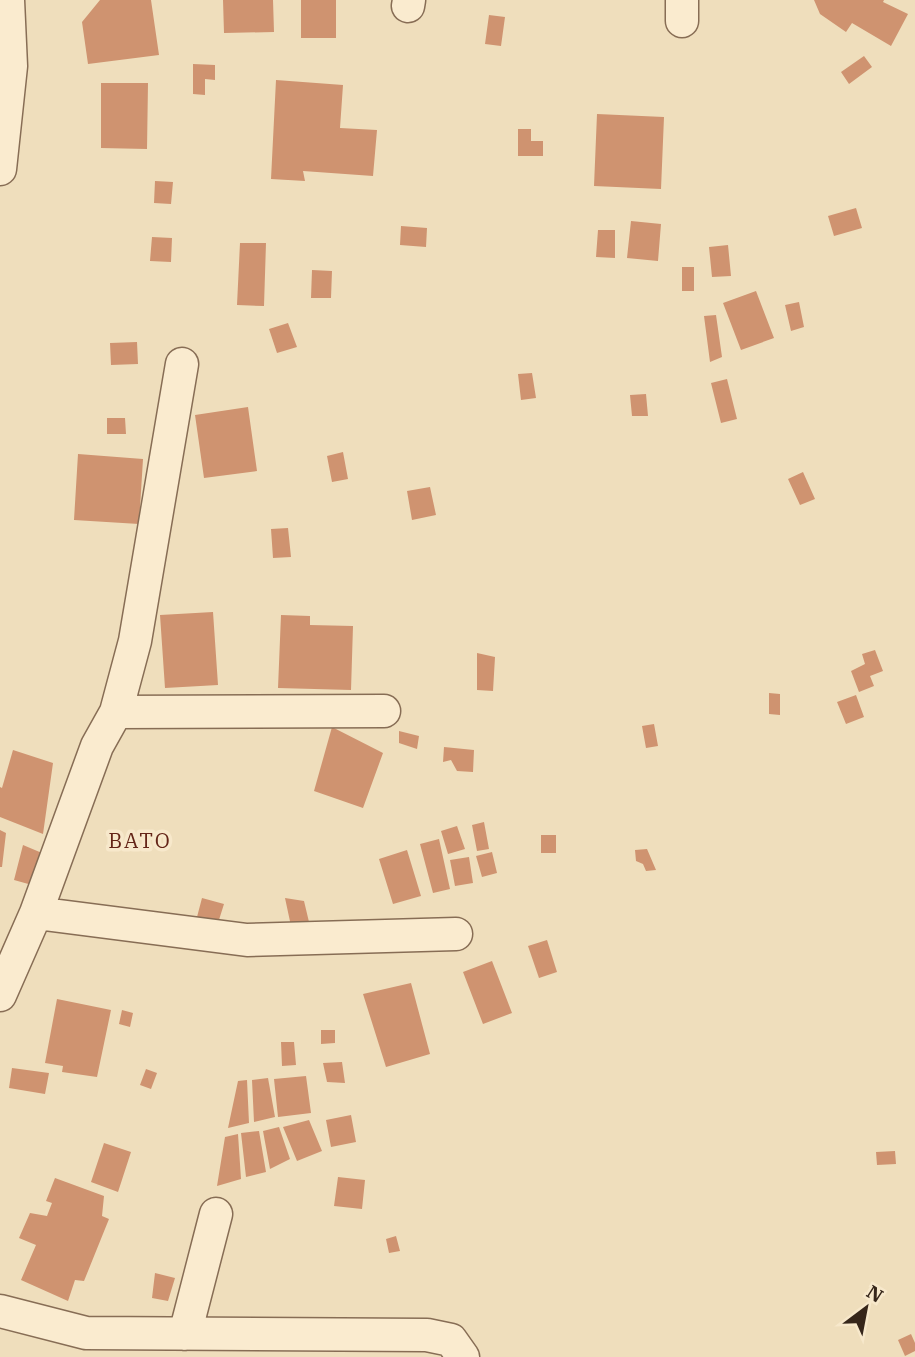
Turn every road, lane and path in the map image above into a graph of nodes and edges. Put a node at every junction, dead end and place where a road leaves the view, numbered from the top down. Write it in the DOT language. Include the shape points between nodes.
graph roads {
  1 [pos="8,0"];
  2 [pos="0,169"];
  3 [pos="182,364"];
  4 [pos="116,712"];
  5 [pos="384,712"];
  6 [pos="36,914"];
  7 [pos="456,934"];
  8 [pos="0,995"];
  9 [pos="216,1214"];
  10 [pos="0,1311"];
  11 [pos="185,1334"];
  12 [pos="463,1357"];
  1 -- 2 [label="street" via="11,66"];
  3 -- 4 [label="street" via="135,641"];
  4 -- 5 [label="street"];
  4 -- 6 [label="street" via="97,746"];
  6 -- 7 [label="street" via="247,940"];
  6 -- 8 [label="street"];
  9 -- 11 [label="street"];
  10 -- 11 [label="street" via="86,1333"];
  11 -- 12 [label="street" via="427,1335 451,1340"];
}
